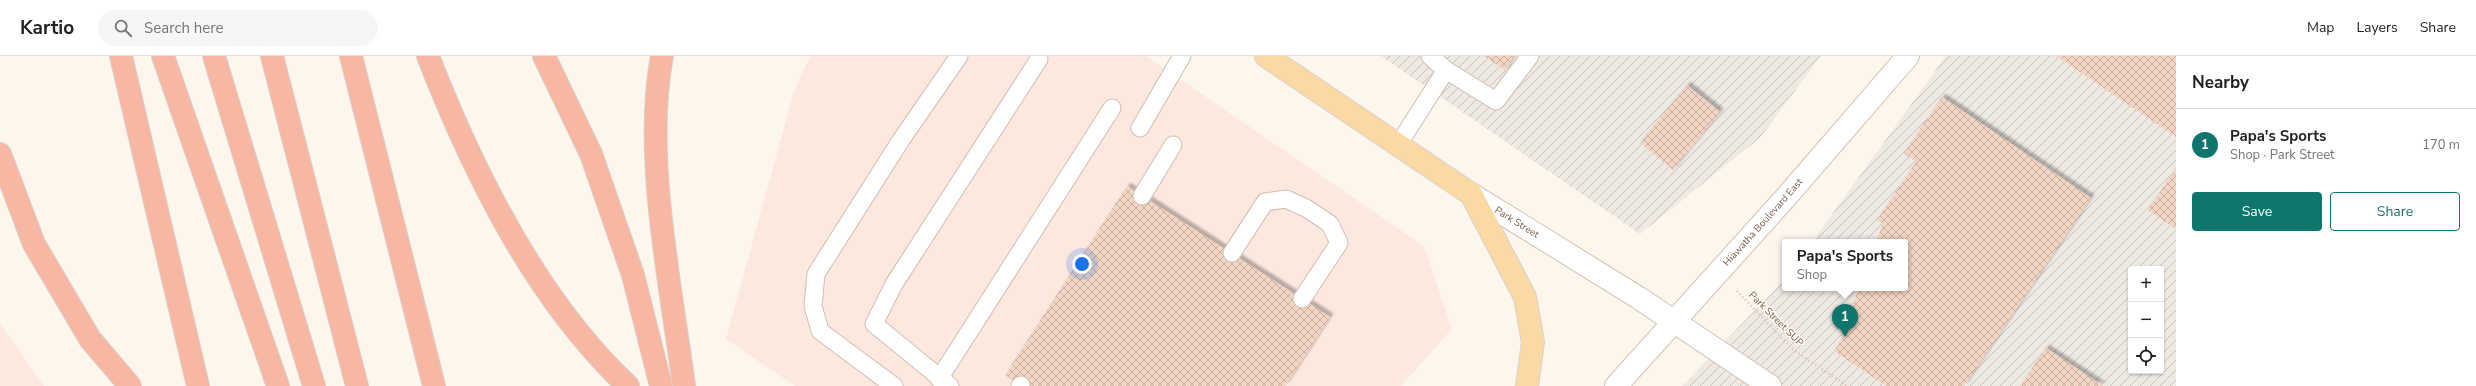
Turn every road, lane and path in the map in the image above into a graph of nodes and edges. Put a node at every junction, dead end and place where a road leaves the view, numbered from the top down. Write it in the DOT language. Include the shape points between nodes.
graph roads {
  1 [pos="121,56"];
  2 [pos="163,56"];
  3 [pos="214,56"];
  4 [pos="272,56"];
  5 [pos="351,56"];
  6 [pos="428,56"];
  7 [pos="544,56"];
  8 [pos="662,56"];
  9 [pos="958,56"];
  10 [pos="1182,56"];
  11 [pos="1266,56"];
  12 [pos="1430,56"];
  13 [pos="1530,56"];
  14 [pos="1908,56"];
  15 [pos="1039,59"];
  16 [pos="1446,70"];
  17 [pos="1112,108"];
  18 [pos="1140,128"];
  19 [pos="1173,145"];
  20 [pos="1398,145"];
  21 [pos="0,154"];
  22 [pos="1471,194"];
  23 [pos="1142,196"];
  24 [pos="1232,253"];
  25 [pos="1719,272"];
  26 [pos="1302,299"];
  27 [pos="1675,322"];
  28 [pos="944,382"];
  29 [pos="130,386"];
  30 [pos="198,386"];
  31 [pos="278,386"];
  32 [pos="314,386"];
  33 [pos="357,386"];
  34 [pos="434,386"];
  35 [pos="628,386"];
  36 [pos="661,386"];
  37 [pos="684,386"];
  38 [pos="894,386"];
  39 [pos="1527,386"];
  40 [pos="1616,386"];
  41 [pos="1770,386"];
  42 [pos="1847,386"];
  1 -- 30 [label="highway"];
  2 -- 31 [label="highway"];
  3 -- 32 [label="highway"];
  4 -- 33 [label="highway"];
  5 -- 34 [label="highway"];
  6 -- 35 [label="highway" via="475,165 529,265 603,363"];
  7 -- 36 [label="highway" via="591,154 633,275"];
  8 -- 37 [label="highway" via="656,130 660,197"];
  9 -- 38 [label="lane" via="816,274 813,306 820,331"];
  10 -- 18 [label="lane"];
  11 -- 20 [label="main road, Park Street"];
  12 -- 16 [label="lane"];
  13 -- 16 [label="lane" via="1496,101"];
  14 -- 25 [label="main road, Hiawatha Boulevard East"];
  15 -- 28 [label="lane" via="894,284 874,324"];
  16 -- 20 [label="lane"];
  17 -- 28 [label="lane"];
  19 -- 23 [label="lane"];
  20 -- 22 [label="main road, Park Street"];
  21 -- 29 [label="highway" via="34,244 90,339"];
  22 -- 27 [label="main road, Park Street"];
  22 -- 39 [label="main road" via="1525,297 1533,342"];
  24 -- 26 [label="lane" via="1265,202 1286,199 1306,208 1330,224 1339,244"];
  25 -- 27 [label="main road, Hiawatha Boulevard East"];
  25 -- 42 [label="path, Park Street SUP" via="1792,349"];
  27 -- 40 [label="main road, Hiawatha Boulevard East"];
  27 -- 41 [label="main road, Park Street"];
}
